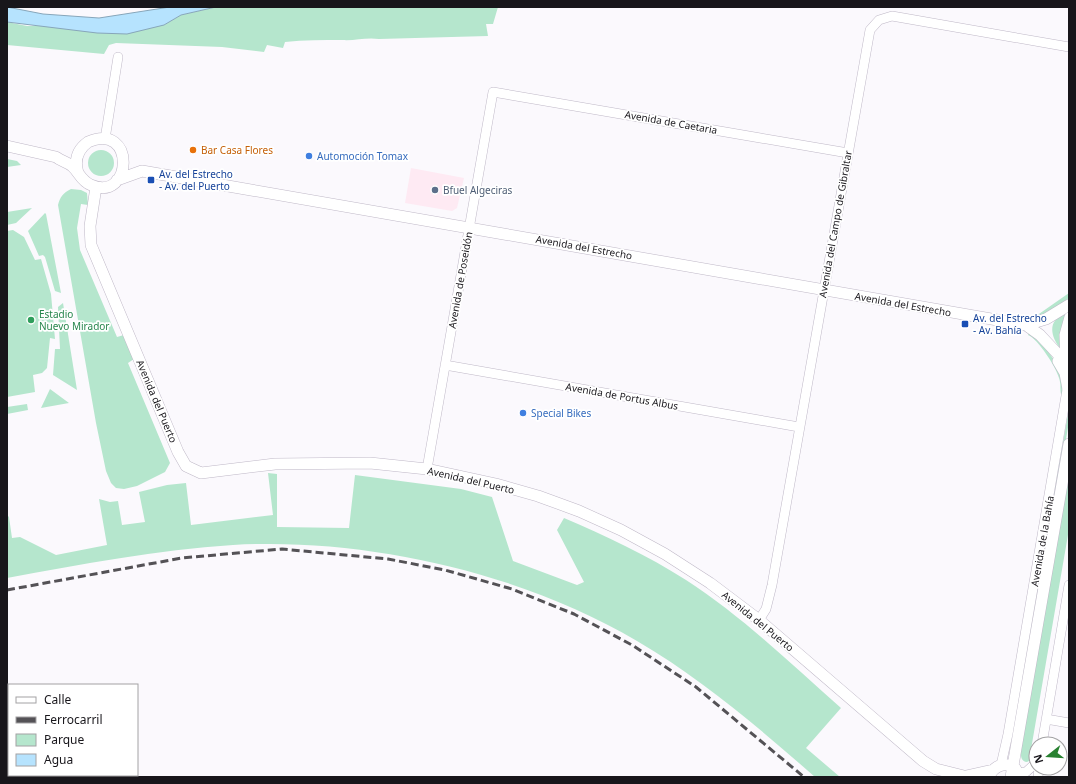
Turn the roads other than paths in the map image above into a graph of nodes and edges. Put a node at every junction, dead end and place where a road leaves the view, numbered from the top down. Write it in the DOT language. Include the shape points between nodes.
graph roads {
  1 [pos="1069,47"];
  2 [pos="118,57"];
  3 [pos="493,92"];
  4 [pos="105,139"];
  5 [pos="7,146"];
  6 [pos="80,150"];
  7 [pos="122,153"];
  8 [pos="848,153"];
  9 [pos="56,157"];
  10 [pos="142,171"];
  11 [pos="78,173"];
  12 [pos="117,180"];
  13 [pos="96,187"];
  14 [pos="470,227"];
  15 [pos="824,290"];
  16 [pos="1069,305"];
  17 [pos="1069,317"];
  18 [pos="1026,325"];
  19 [pos="1046,342"];
  20 [pos="1067,364"];
  21 [pos="445,365"];
  22 [pos="1068,389"];
  23 [pos="799,427"];
  24 [pos="1069,444"];
  25 [pos="427,469"];
  26 [pos="1069,585"];
  27 [pos="759,620"];
  28 [pos="1046,719"];
  29 [pos="1069,723"];
  30 [pos="1043,736"];
  31 [pos="1028,770"];
  32 [pos="1006,772"];
  33 [pos="967,776"];
  1 -- 8 [label="street, Avenida del Campo de Gibraltar" via="892,16 879,20 870,30"];
  2 -- 4 [label="street"];
  3 -- 8 [label="street, Avenida de Caetaria"];
  3 -- 14 [label="street, Avenida de Poseidón"];
  4 -- 6 [label="street" via="93,139"];
  4 -- 7 [label="street" via="115,144"];
  5 -- 9 [label="street"];
  6 -- 9 [label="street"];
  6 -- 11 [label="street" via="76,161"];
  7 -- 10 [label="street"];
  7 -- 12 [label="street" via="123,170"];
  8 -- 15 [label="street, Avenida del Campo de Gibraltar"];
  9 -- 11 [label="street" via="71,165"];
  10 -- 12 [label="street, Avenida del Estrecho"];
  10 -- 14 [label="street, Avenida del Estrecho"];
  11 -- 13 [label="street" via="85,182"];
  12 -- 13 [label="street" via="107,186"];
  13 -- 25 [label="street, Avenida del Puerto" via="90,226 91,244 186,466 201,473 275,464 370,464"];
  14 -- 15 [label="street, Avenida del Estrecho"];
  14 -- 21 [label="street, Avenida de Poseidón"];
  15 -- 18 [label="street, Avenida del Estrecho"];
  15 -- 23 [label="street, Avenida del Campo de Gibraltar"];
  16 -- 18 [label="street" via="1046,319"];
  17 -- 20 [label="street, Avenida de la Bahía" via="1064,335"];
  18 -- 19 [label="street"];
  19 -- 20 [label="street"];
  19 -- 22 [label="street" via="1065,373"];
  20 -- 22 [label="street, Avenida de la Bahía"];
  21 -- 23 [label="street, Avenida de Portus Albus"];
  21 -- 25 [label="street, Avenida de Poseidón"];
  22 -- 32 [label="street, Avenida de la Bahía" via="1008,734"];
  23 -- 27 [label="street, Avenida del Campo de Gibraltar" via="772,585 766,609"];
  24 -- 32 [label="street, Avenida de la Bahía"];
  25 -- 27 [label="street, Avenida del Puerto" via="538,496 621,530 710,583"];
  26 -- 28 [label="street"];
  27 -- 33 [label="street, Avenida del Puerto" via="923,761 936,770"];
  28 -- 29 [label="street"];
  28 -- 30 [label="street"];
  31 -- 32 [label="street"];
  32 -- 33 [label="street"];
}
